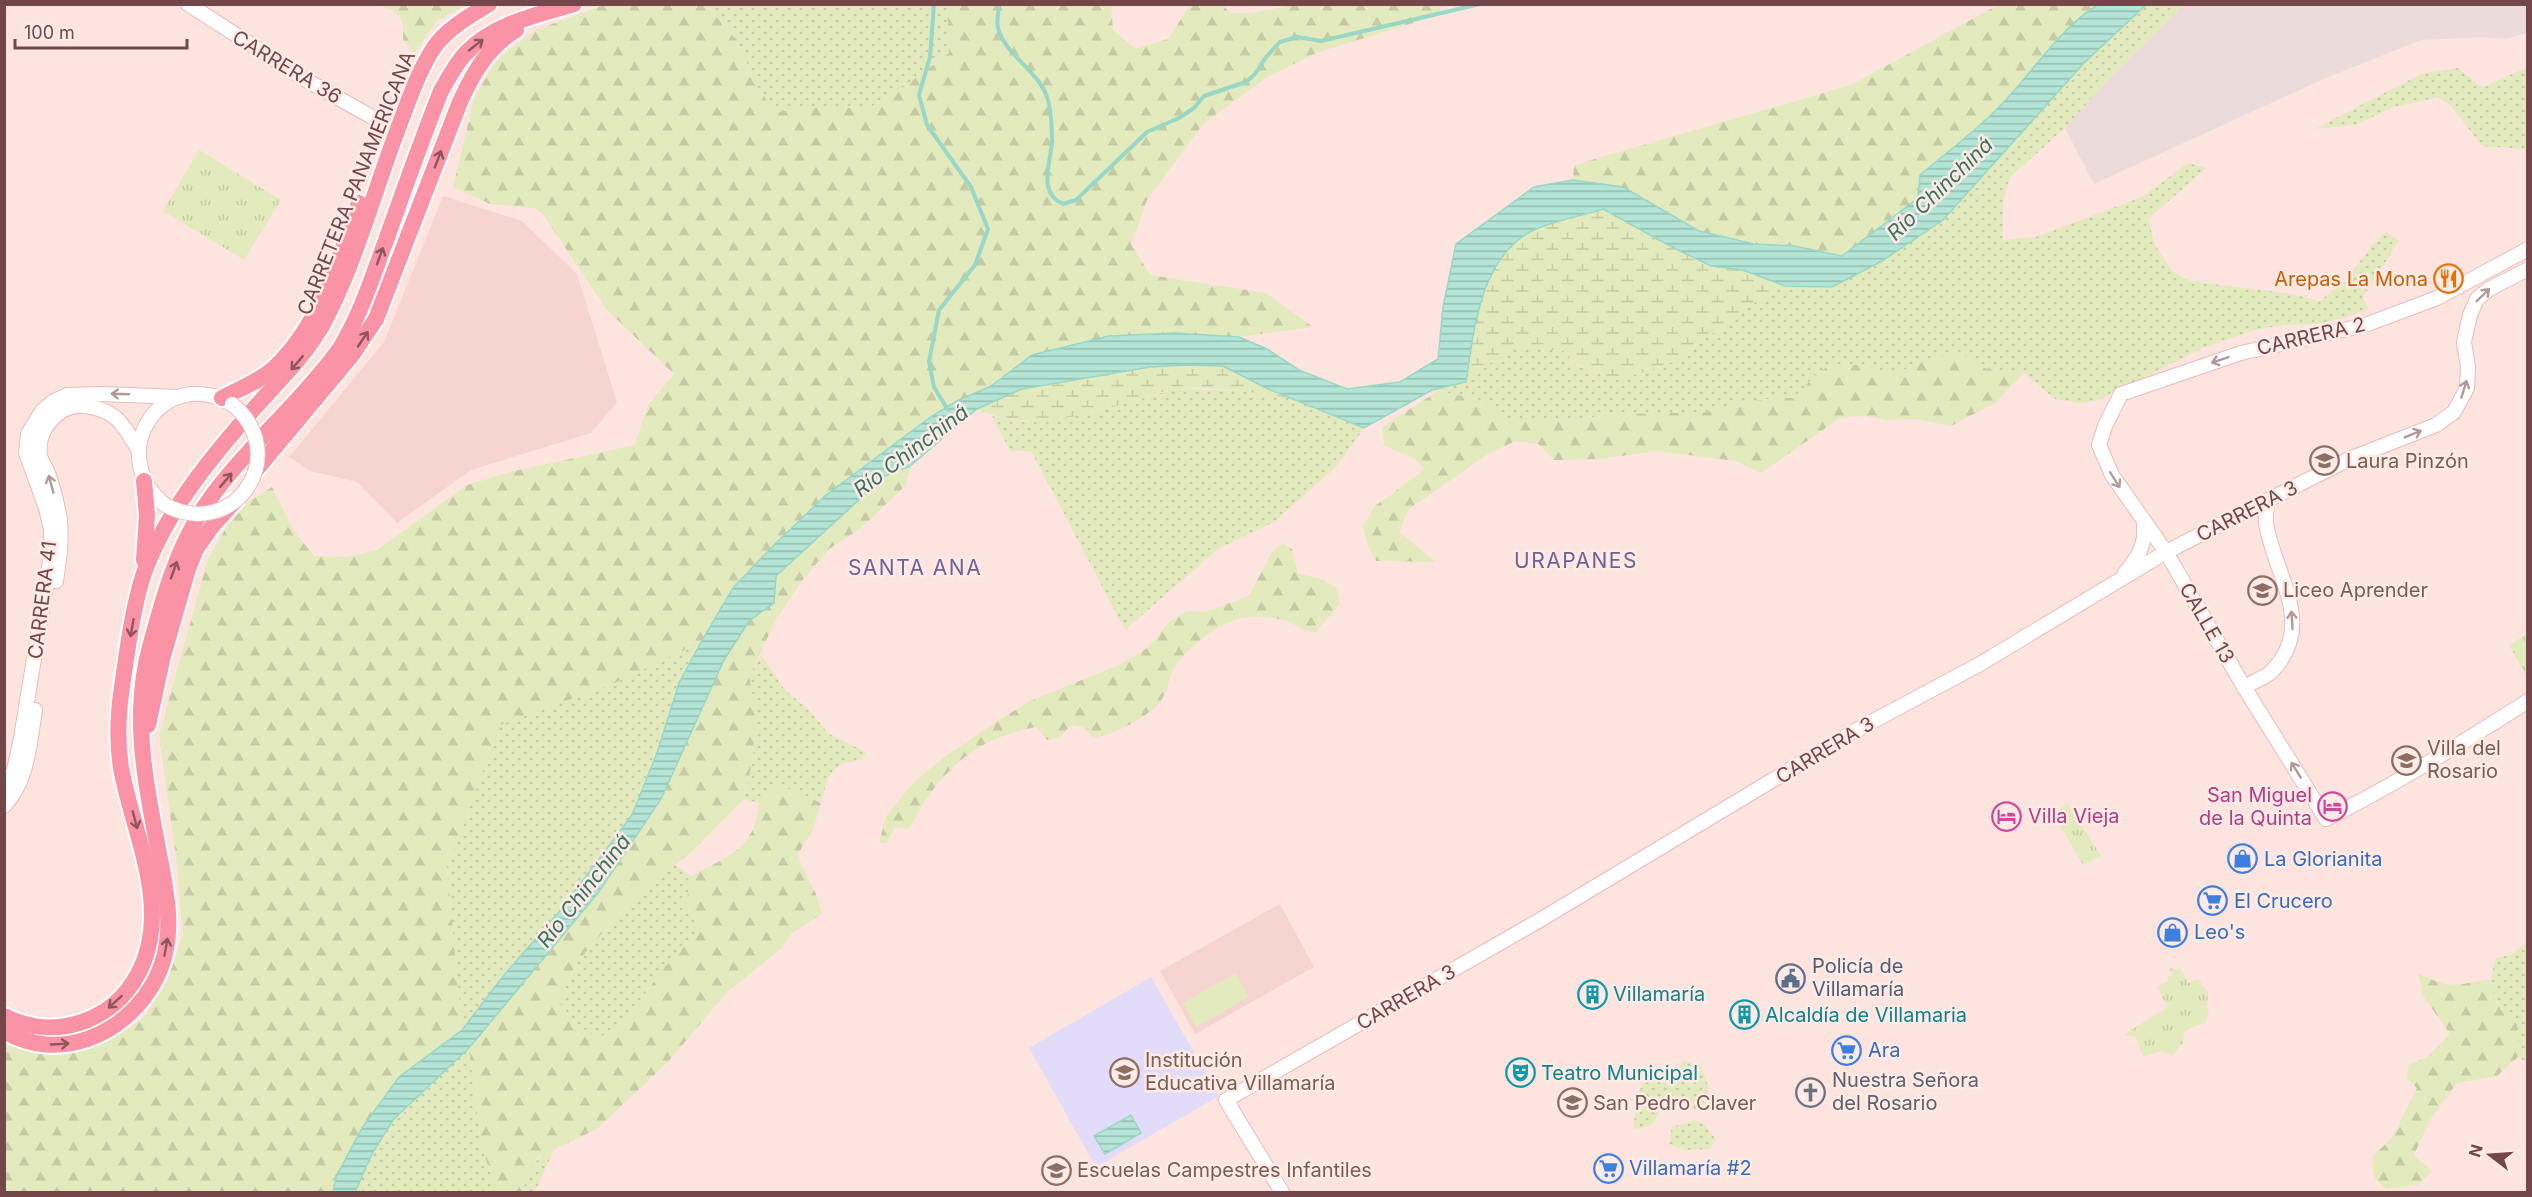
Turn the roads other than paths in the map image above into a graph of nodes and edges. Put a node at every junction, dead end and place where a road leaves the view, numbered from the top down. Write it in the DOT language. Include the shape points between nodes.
graph roads {
  1 [pos="188,4"];
  2 [pos="489,4"];
  3 [pos="574,4"];
  4 [pos="434,47"];
  5 [pos="387,126"];
  6 [pos="2528,249"];
  7 [pos="2528,269"];
  8 [pos="179,397"];
  9 [pos="227,401"];
  10 [pos="2105,426"];
  11 [pos="138,449"];
  12 [pos="255,471"];
  13 [pos="144,481"];
  14 [pos="2268,500"];
  15 [pos="235,501"];
  16 [pos="2144,524"];
  17 [pos="2166,552"];
  18 [pos="2119,580"];
  19 [pos="138,598"];
  20 [pos="2244,687"];
  21 [pos="2528,701"];
  22 [pos="143,755"];
  23 [pos="4,791"];
  24 [pos="4,806"];
  25 [pos="4,1016"];
  26 [pos="4,1031"];
  27 [pos="1282,1192"];
  1 -- 5 [label="main road, CARRERA 36" via="306,80"];
  2 -- 4 [label="highway, CARRETERA PANAMERICANA" via="446,33"];
  12 -- 3 [label="highway, one-way" via="328,385 376,319 473,74 507,36"];
  22 -- 3 [label="highway, one-way" via="139,707 143,676 183,546 208,502 340,347 369,289 426,129 450,75 468,50 485,38 509,25"];
  4 -- 5 [label="highway" via="410,75"];
  4 -- 19 [label="highway, CARRETERA PANAMERICANA, one-way" via="404,113 336,298 321,327 301,358 189,488 157,542"];
  5 -- 9 [label="highway" via="332,274 304,333 273,369"];
  6 -- 10 [label="main road, CARRERA 2, one-way" via="2437,298 2366,325 2241,353 2121,394"];
  14 -- 7 [label="main road, CARRERA 3, one-way" via="2349,459 2436,425 2454,412 2467,388 2464,342 2477,298"];
  8 -- 9 [label="main road" via="201,393"];
  8 -- 11 [label="main road" via="168,401 151,417 144,426"];
  8 -- 23 [label="main road, CARRERA 41, one-way" via="67,395 42,411 28,434 26,453 46,508 52,549 21,738 14,770"];
  9 -- 12 [label="main road, bridge" via="252,428 258,450"];
  10 -- 16 [label="main road, CALLE 13, one-way" via="2099,445 2104,459"];
  11 -- 13 [label="main road"];
  24 -- 11 [label="main road, CARRERA 41, one-way" via="16,789 28,754 60,555 60,520 40,455 41,437 55,415 78,406 95,407 121,421"];
  12 -- 15 [label="main road, bridge" via="251,483"];
  13 -- 15 [label="main road, bridge" via="174,510 195,514 217,511"];
  13 -- 19 [label="highway" via="146,549"];
  14 -- 17 [label="main road, CARRERA 3"];
  20 -- 14 [label="main road, one-way" via="2271,672 2288,649 2292,633 2293,615 2266,522"];
  15 -- 22 [label="highway" via="196,549 188,569 160,666"];
  16 -- 17 [label="main road, CALLE 13"];
  16 -- 18 [label="main road" via="2142,548"];
  17 -- 18 [label="main road, CARRERA 3"];
  17 -- 20 [label="main road, CALLE 13"];
  18 -- 27 [label="main road, CARRERA 3" via="1980,664 1851,733 1531,926 1226,1100"];
  19 -- 25 [label="highway, CARRETERA PANAMERICANA, one-way" via="118,723 121,765 150,885 153,914 145,959 137,977 116,1002 87,1021 51,1028 31,1026"];
  21 -- 20 [label="main road, CALLE 13, one-way" via="2370,797 2326,819"];
  26 -- 22 [label="highway, one-way" via="39,1045 75,1043 96,1036 128,1015 160,971 169,914"];
}
